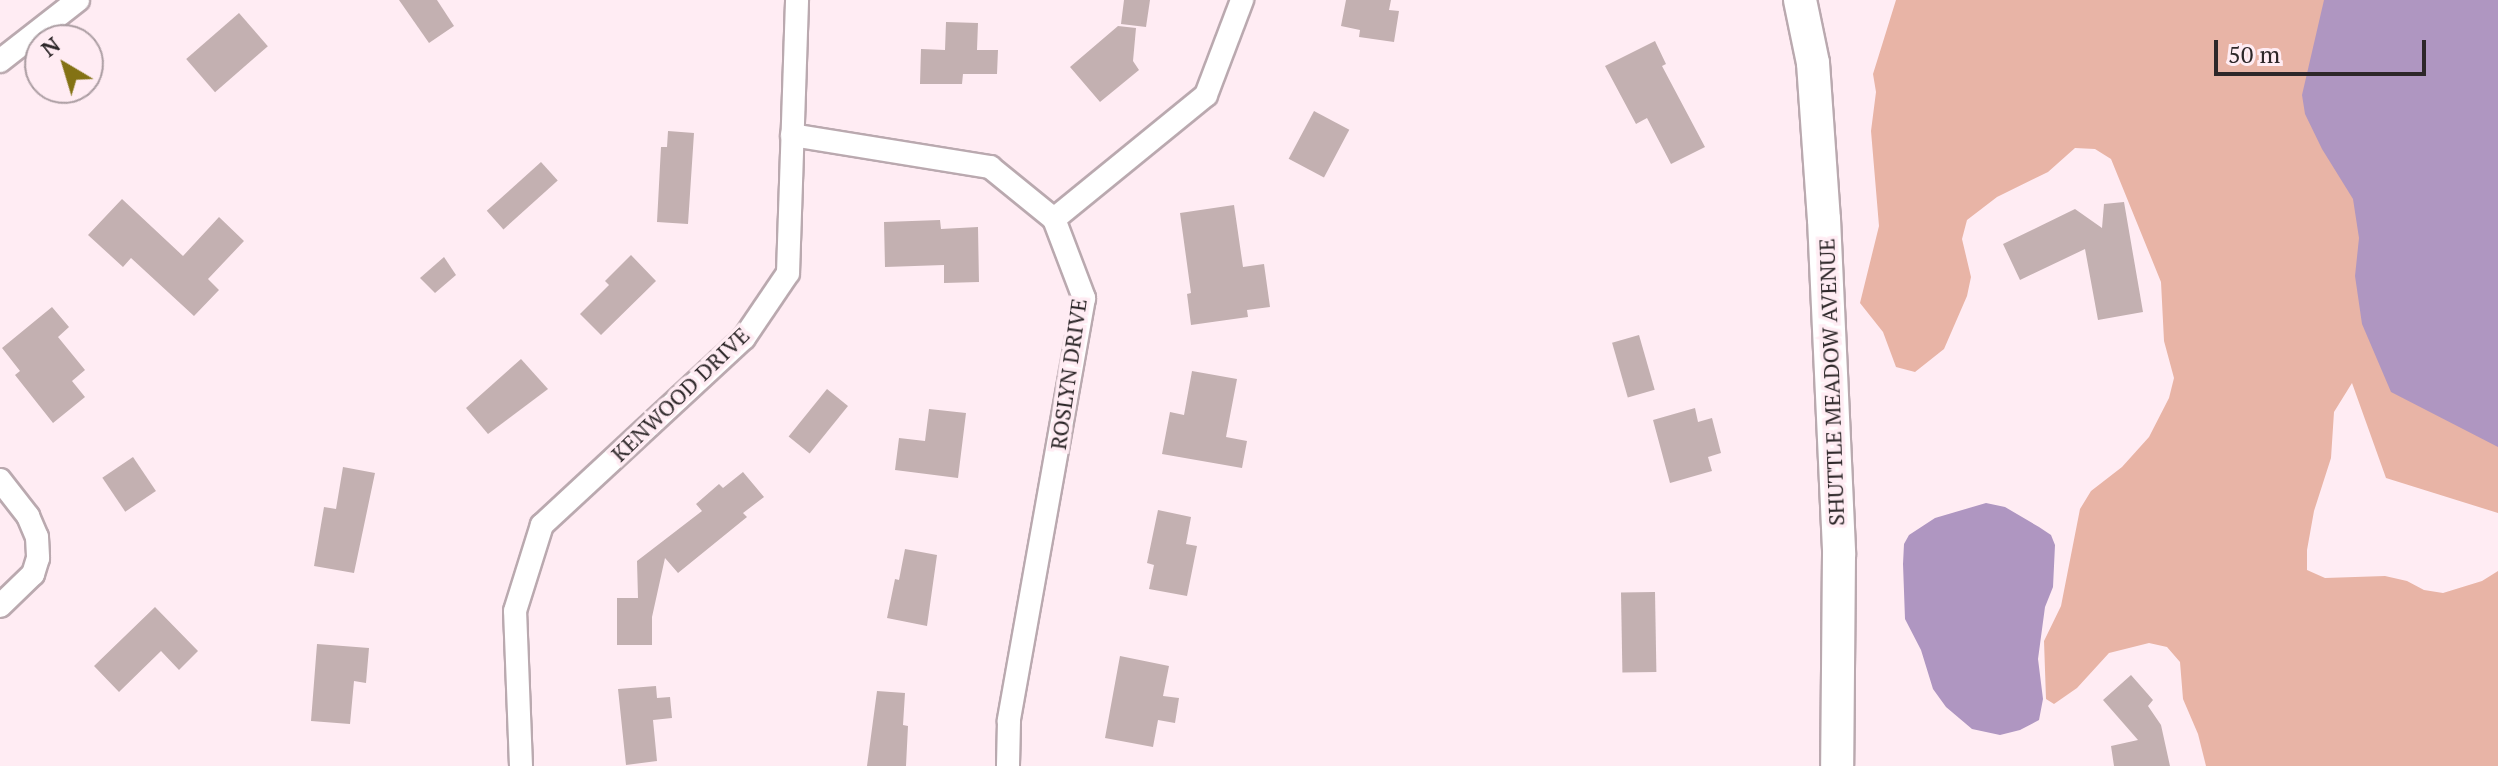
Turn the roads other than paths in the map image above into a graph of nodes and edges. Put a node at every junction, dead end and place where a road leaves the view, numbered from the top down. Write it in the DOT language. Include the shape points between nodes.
graph roads {
  1 [pos="78,0"];
  2 [pos="797,0"];
  3 [pos="1242,0"];
  4 [pos="1800,0"];
  5 [pos="0,61"];
  6 [pos="792,135"];
  7 [pos="1054,219"];
  8 [pos="0,480"];
  9 [pos="0,606"];
  10 [pos="521,766"];
  11 [pos="1008,766"];
  12 [pos="1837,766"];
  1 -- 5 [label="street"];
  2 -- 6 [label="street, KENWOOD DRIVE"];
  3 -- 7 [label="street" via="1206,95"];
  4 -- 12 [label="street, SHUTTLE MEADOW AVENUE" via="1813,63 1824,219 1839,555"];
  6 -- 7 [label="street" via="990,167"];
  6 -- 10 [label="street, KENWOOD DRIVE" via="788,273 744,338 542,525 515,611"];
  7 -- 11 [label="street, ROSLYN DRIVE" via="1084,298 1009,721"];
  8 -- 9 [label="street" via="28,516 38,558 33,574"];
}
